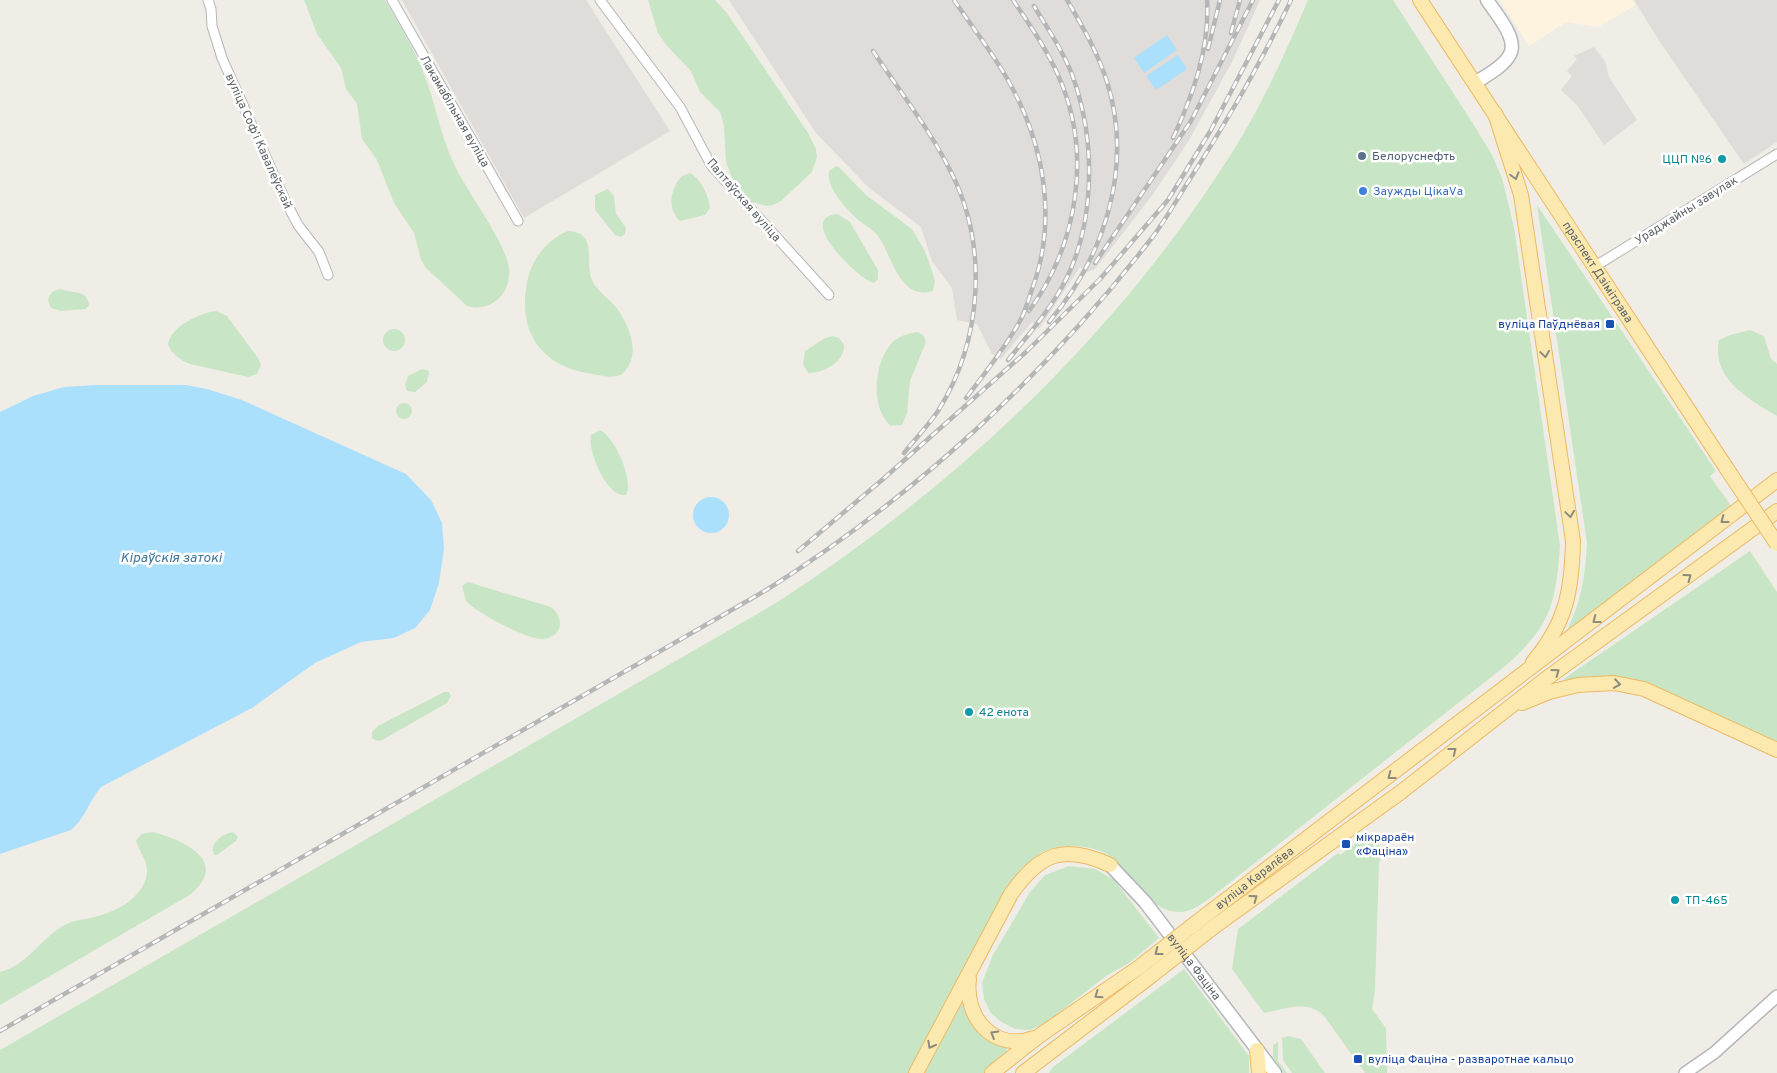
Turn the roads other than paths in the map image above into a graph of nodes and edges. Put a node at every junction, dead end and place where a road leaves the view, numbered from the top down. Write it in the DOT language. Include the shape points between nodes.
graph roads {
  1 [pos="208,0"];
  2 [pos="392,0"];
  3 [pos="600,0"];
  4 [pos="1420,0"];
  5 [pos="1487,0"];
  6 [pos="1475,83"];
  7 [pos="1495,113"];
  8 [pos="1777,154"];
  9 [pos="518,221"];
  10 [pos="1594,267"];
  11 [pos="328,275"];
  12 [pos="829,295"];
  13 [pos="1777,480"];
  14 [pos="1777,511"];
  15 [pos="1692,544"];
  16 [pos="1777,544"];
  17 [pos="1706,564"];
  18 [pos="1517,681"];
  19 [pos="1503,712"];
  20 [pos="1777,750"];
  21 [pos="1110,865"];
  22 [pos="1210,921"];
  23 [pos="970,971"];
  24 [pos="1142,973"];
  25 [pos="1777,996"];
  26 [pos="1039,1036"];
  27 [pos="1053,1050"];
  28 [pos="1257,1050"];
  29 [pos="916,1073"];
  30 [pos="992,1073"];
  31 [pos="1022,1073"];
  32 [pos="1031,1073"];
  33 [pos="1260,1073"];
  34 [pos="1275,1073"];
  35 [pos="1685,1073"];
  1 -- 11 [label="street, вуліца Софʼі Кавалеўскай" via="222,58 285,200 298,225 319,252"];
  2 -- 9 [label="street, Лакамабільная вуліца"];
  3 -- 12 [label="street, Палтаўская вуліца" via="680,107 711,165"];
  4 -- 6 [label="main road, праспект Дзімітрава"];
  5 -- 6 [label="main road" via="1508,33 1512,49 1509,58"];
  6 -- 7 [label="main road, праспект Дзімітрава"];
  7 -- 10 [label="main road, праспект Дзімітрава"];
  7 -- 18 [label="main road, one-way" via="1521,195 1573,541 1569,594 1561,621"];
  8 -- 10 [label="street, Ураджайны завулак"];
  10 -- 16 [label="main road, праспект Дзімітрава, bridge"];
  13 -- 15 [label="main road, one-way"];
  14 -- 17 [label="main road"];
  15 -- 17 [label="main road"];
  15 -- 18 [label="main road, one-way"];
  19 -- 17 [label="main road, one-way"];
  18 -- 22 [label="main road, вуліца Каралёва, one-way"];
  19 -- 20 [label="main road, one-way" via="1549,692 1578,685 1614,683 1652,692"];
  22 -- 19 [label="main road, вуліца Каралёва, one-way" via="1400,792"];
  21 -- 23 [label="main road" via="1075,854 1050,857 1037,863 1012,894"];
  21 -- 28 [label="main road, вуліца Фаціна" via="1145,902"];
  22 -- 24 [label="main road, вуліца Каралёва, bridge"];
  26 -- 23 [label="main road, one-way" via="1021,1042 991,1035 969,1006"];
  23 -- 29 [label="main road, one-way"];
  24 -- 26 [label="main road, вуліца Каралёва, one-way"];
  24 -- 27 [label="main road, вуліца Каралёва"];
  25 -- 35 [label="street" via="1714,1053"];
  26 -- 30 [label="main road, вуліца Каралёва"];
  27 -- 31 [label="main road, вуліца Каралёва"];
  27 -- 32 [label="main road"];
  28 -- 33 [label="main road"];
  28 -- 34 [label="main road, вуліца Фаціна"];
}
